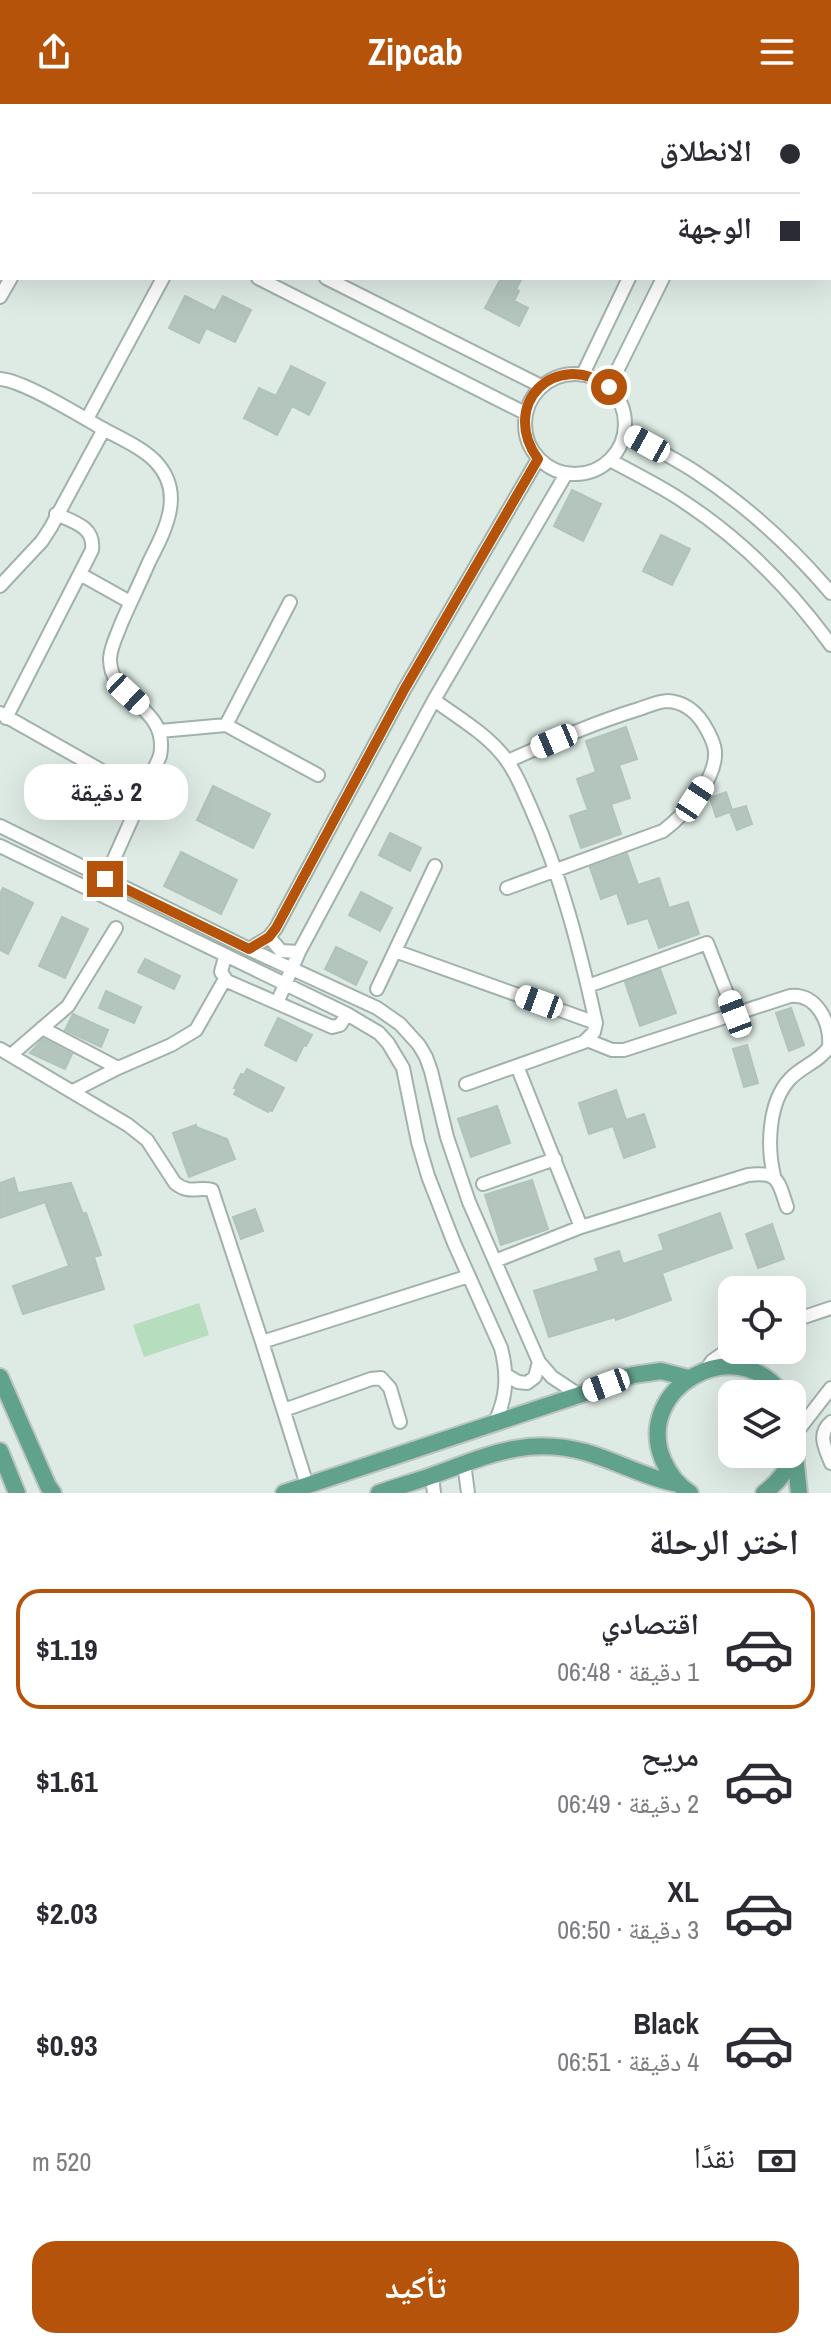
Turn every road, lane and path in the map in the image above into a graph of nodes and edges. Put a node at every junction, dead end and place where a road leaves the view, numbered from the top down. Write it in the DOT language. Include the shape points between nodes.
graph roads {
  1 [pos="162,280"];
  2 [pos="262,280"];
  3 [pos="330,280"];
  4 [pos="628,280"];
  5 [pos="662,280"];
  6 [pos="583,374"];
  7 [pos="0,379"];
  8 [pos="541,386"];
  9 [pos="609,387"];
  10 [pos="525,413"];
  11 [pos="87,419"];
  12 [pos="104,429"];
  13 [pos="625,432"];
  14 [pos="538,459"];
  15 [pos="610,460"];
  16 [pos="566,474"];
  17 [pos="56,514"];
  18 [pos="80,574"];
  19 [pos="0,586"];
  20 [pos="831,593"];
  21 [pos="130,602"];
  22 [pos="290,602"];
  23 [pos="831,645"];
  24 [pos="434,700"];
  25 [pos="3,715"];
  26 [pos="226,725"];
  27 [pos="160,731"];
  28 [pos="508,761"];
  29 [pos="318,775"];
  30 [pos="143,794"];
  31 [pos="0,826"];
  32 [pos="0,846"];
  33 [pos="435,866"];
  34 [pos="554,871"];
  35 [pos="105,879"];
  36 [pos="507,888"];
  37 [pos="126,889"];
  38 [pos="119,904"];
  39 [pos="116,928"];
  40 [pos="269,937"];
  41 [pos="249,949"];
  42 [pos="395,951"];
  43 [pos="299,952"];
  44 [pos="225,957"];
  45 [pos="292,968"];
  46 [pos="225,979"];
  47 [pos="285,984"];
  48 [pos="588,986"];
  49 [pos="377,989"];
  50 [pos="277,1003"];
  51 [pos="347,1014"];
  52 [pos="735,1014"];
  53 [pos="596,1023"];
  54 [pos="42,1028"];
  55 [pos="587,1040"];
  56 [pos="5,1052"];
  57 [pos="517,1066"];
  58 [pos="118,1068"];
  59 [pos="466,1084"];
  60 [pos="73,1091"];
  61 [pos="555,1159"];
  62 [pos="774,1176"];
  63 [pos="483,1184"];
  64 [pos="787,1207"];
  65 [pos="581,1227"];
  66 [pos="495,1261"];
  67 [pos="469,1276"];
  68 [pos="831,1308"];
  69 [pos="806,1316"];
  70 [pos="262,1342"];
  71 [pos="718,1357"];
  72 [pos="539,1362"];
  73 [pos="706,1370"];
  74 [pos="506,1375"];
  75 [pos="0,1377"];
  76 [pos="688,1378"];
  77 [pos="768,1380"];
  78 [pos="831,1388"];
  79 [pos="579,1395"];
  80 [pos="284,1410"];
  81 [pos="400,1422"];
  82 [pos="495,1422"];
  83 [pos="831,1422"];
  84 [pos="806,1425"];
  85 [pos="0,1451"];
  86 [pos="464,1463"];
  87 [pos="831,1463"];
  88 [pos="788,1468"];
  89 [pos="797,1468"];
  90 [pos="432,1476"];
  91 [pos="307,1485"];
  92 [pos="684,1490"];
  93 [pos="17,1493"];
  94 [pos="53,1493"];
  95 [pos="284,1493"];
  96 [pos="379,1493"];
  97 [pos="434,1493"];
  98 [pos="468,1493"];
  99 [pos="764,1493"];
  100 [pos="799,1493"];
  1 -- 11 [label="street"];
  2 -- 10 [label="street"];
  3 -- 8 [label="street"];
  4 -- 6 [label="street"];
  5 -- 9 [label="street"];
  6 -- 8 [label="street" via="568,374"];
  6 -- 9 [label="street"];
  7 -- 11 [label="street"];
  8 -- 10 [label="street"];
  9 -- 13 [label="street" via="619,400"];
  10 -- 14 [label="street" via="524,430"];
  11 -- 12 [label="street"];
  12 -- 17 [label="street"];
  12 -- 21 [label="street" via="156,462 171,492 167,525"];
  13 -- 15 [label="street"];
  13 -- 20 [label="street" via="732,498"];
  14 -- 16 [label="street"];
  14 -- 40 [label="street"];
  15 -- 16 [label="street" via="583,474"];
  15 -- 23 [label="street" via="676,496 749,552"];
  16 -- 24 [label="street"];
  17 -- 18 [label="street" via="84,527 92,538"];
  17 -- 19 [label="street" via="42,541"];
  18 -- 21 [label="street"];
  18 -- 25 [label="street"];
  21 -- 27 [label="street" via="111,649 111,666 117,682"];
  22 -- 26 [label="street"];
  24 -- 28 [label="street"];
  24 -- 43 [label="street"];
  25 -- 30 [label="street"];
  26 -- 27 [label="street"];
  26 -- 29 [label="street"];
  27 -- 30 [label="street" via="160,756"];
  28 -- 34 [label="street"];
  28 -- 34 [label="street" via="600,721 665,701 696,713 713,742 715,757 707,781 663,831"];
  30 -- 35 [label="street"];
  31 -- 35 [label="street"];
  32 -- 38 [label="street"];
  33 -- 42 [label="street"];
  34 -- 36 [label="street"];
  34 -- 48 [label="street"];
  35 -- 37 [label="street"];
  37 -- 38 [label="street"];
  37 -- 41 [label="street"];
  38 -- 44 [label="street"];
  39 -- 54 [label="street" via="68,1006"];
  40 -- 41 [label="street"];
  40 -- 43 [label="street" via="281,951"];
  41 -- 45 [label="street"];
  42 -- 49 [label="street"];
  42 -- 53 [label="street"];
  43 -- 45 [label="street"];
  44 -- 46 [label="street"];
  44 -- 47 [label="street"];
  45 -- 47 [label="street"];
  45 -- 66 [label="street" via="389,1015 419,1045 457,1170"];
  46 -- 50 [label="street"];
  46 -- 58 [label="street" via="196,1030"];
  47 -- 50 [label="street"];
  47 -- 51 [label="street"];
  48 -- 52 [label="street" via="707,943"];
  48 -- 53 [label="street"];
  50 -- 51 [label="street" via="334,1028"];
  51 -- 67 [label="street" via="379,1033 403,1068 428,1176"];
  52 -- 55 [label="street" via="624,1050"];
  52 -- 62 [label="street" via="790,996 808,997 818,1007 829,1040 824,1054 783,1089 771,1133"];
  53 -- 55 [label="street"];
  54 -- 56 [label="street"];
  54 -- 58 [label="street"];
  55 -- 57 [label="street"];
  56 -- 60 [label="street"];
  57 -- 59 [label="street"];
  57 -- 61 [label="street"];
  58 -- 60 [label="street"];
  60 -- 70 [label="street" via="147,1140 181,1188 212,1190"];
  61 -- 63 [label="street"];
  61 -- 65 [label="street"];
  62 -- 64 [label="street"];
  62 -- 65 [label="street" via="748,1175"];
  65 -- 66 [label="street"];
  66 -- 72 [label="street"];
  67 -- 70 [label="street"];
  67 -- 74 [label="street" via="501,1348"];
  68 -- 69 [label="street"];
  70 -- 80 [label="street"];
  71 -- 73 [label="street"];
  72 -- 74 [label="street" via="527,1383"];
  72 -- 79 [label="street"];
  73 -- 76 [label="main road"];
  73 -- 77 [label="main road" via="737,1367"];
  74 -- 82 [label="street"];
  75 -- 94 [label="main road"];
  76 -- 79 [label="main road" via="647,1371"];
  76 -- 92 [label="main road" via="666,1404 658,1438 667,1470"];
  78 -- 84 [label="street"];
  79 -- 82 [label="main road"];
  80 -- 81 [label="street" via="381,1378 390,1388"];
  80 -- 91 [label="street"];
  82 -- 91 [label="main road"];
  83 -- 87 [label="street" via="823,1437"];
  85 -- 93 [label="main road"];
  86 -- 90 [label="main road"];
  86 -- 92 [label="main road" via="518,1447 564,1448"];
  86 -- 98 [label="street"];
  88 -- 99 [label="main road"];
  89 -- 100 [label="main road"];
  90 -- 96 [label="main road"];
  90 -- 97 [label="street"];
  91 -- 95 [label="main road"];
}
